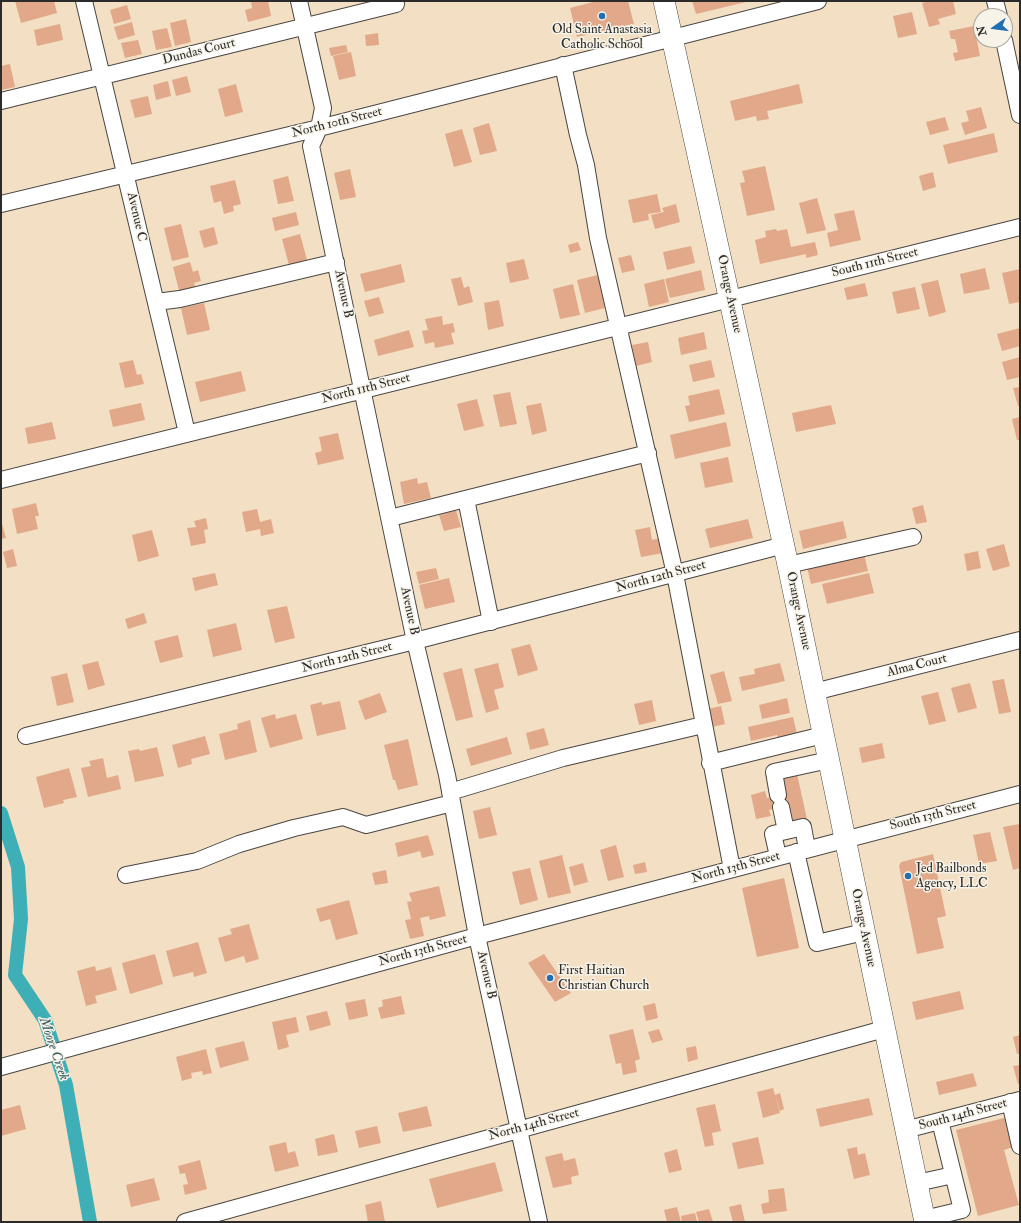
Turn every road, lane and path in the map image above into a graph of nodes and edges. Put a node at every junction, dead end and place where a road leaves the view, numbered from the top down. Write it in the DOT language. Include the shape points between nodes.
graph roads {
  1 [pos="84,1"];
  2 [pos="299,1"];
  3 [pos="664,1"];
  4 [pos="818,1"];
  5 [pos="396,4"];
  6 [pos="778,6"];
  7 [pos="305,26"];
  8 [pos="673,37"];
  9 [pos="1006,48"];
  10 [pos="563,65"];
  11 [pos="102,76"];
  12 [pos="1,101"];
  13 [pos="1020,115"];
  14 [pos="319,128"];
  15 [pos="125,174"];
  16 [pos="1,204"];
  17 [pos="1020,227"];
  18 [pos="336,262"];
  19 [pos="730,299"];
  20 [pos="156,302"];
  21 [pos="619,326"];
  22 [pos="364,390"];
  23 [pos="187,433"];
  24 [pos="648,453"];
  25 [pos="1,480"];
  26 [pos="466,499"];
  27 [pos="390,518"];
  28 [pos="913,537"];
  29 [pos="786,555"];
  30 [pos="675,574"];
  31 [pos="490,622"];
  32 [pos="1020,640"];
  33 [pos="416,641"];
  34 [pos="814,692"];
  35 [pos="703,725"];
  36 [pos="823,735"];
  37 [pos="26,736"];
  38 [pos="829,760"];
  39 [pos="710,763"];
  40 [pos="1020,794"];
  41 [pos="451,798"];
  42 [pos="786,831"];
  43 [pos="845,839"];
  44 [pos="802,850"];
  45 [pos="778,856"];
  46 [pos="732,869"];
  47 [pos="126,875"];
  48 [pos="864,932"];
  49 [pos="477,936"];
  50 [pos="884,1029"];
  51 [pos="1,1067"];
  52 [pos="1015,1101"];
  53 [pos="940,1121"];
  54 [pos="520,1128"];
  55 [pos="905,1130"];
  56 [pos="1020,1146"];
  57 [pos="953,1175"];
  58 [pos="917,1183"];
  59 [pos="925,1221"];
  60 [pos="185,1222"];
  61 [pos="539,1222"];
  1 -- 11 [label="street, Avenue C"];
  2 -- 7 [label="street, Avenue B"];
  3 -- 8 [label="main road, Orange Avenue"];
  4 -- 6 [label="street, North 10th Street"];
  5 -- 7 [label="street, Dundas Court"];
  6 -- 8 [label="street, North 10th Street"];
  7 -- 11 [label="street, Dundas Court"];
  7 -- 14 [label="street, Avenue B" via="323,108"];
  8 -- 10 [label="street, North 10th Street"];
  8 -- 19 [label="main road, Orange Avenue"];
  9 -- 13 [label="street"];
  10 -- 14 [label="street, North 10th Street"];
  10 -- 21 [label="street" via="586,165 598,238"];
  11 -- 12 [label="street, Dundas Court"];
  11 -- 15 [label="street, Avenue C"];
  14 -- 15 [label="street, North 10th Street"];
  14 -- 18 [label="street, Avenue B" via="311,146"];
  15 -- 16 [label="street, North 10th Street"];
  15 -- 20 [label="street, Avenue C"];
  17 -- 19 [label="street, South 11th Street"];
  18 -- 20 [label="street" via="180,299"];
  18 -- 22 [label="street, Avenue B"];
  19 -- 21 [label="street, North 11th Street"];
  19 -- 29 [label="main road, Orange Avenue"];
  20 -- 23 [label="street, Avenue C"];
  21 -- 22 [label="street, North 11th Street"];
  21 -- 24 [label="street"];
  22 -- 23 [label="street, North 11th Street"];
  22 -- 27 [label="street, Avenue B"];
  23 -- 25 [label="street, North 11th Street"];
  24 -- 26 [label="street"];
  24 -- 30 [label="street"];
  26 -- 27 [label="street"];
  26 -- 31 [label="street"];
  27 -- 33 [label="street, Avenue B"];
  28 -- 29 [label="street, North 12th Street"];
  29 -- 30 [label="street, North 12th Street"];
  29 -- 34 [label="main road, Orange Avenue"];
  30 -- 31 [label="street, North 12th Street"];
  30 -- 35 [label="street"];
  31 -- 33 [label="street, North 12th Street"];
  32 -- 34 [label="street, Alma Court"];
  33 -- 37 [label="street, North 12th Street"];
  33 -- 41 [label="street, Avenue B"];
  34 -- 36 [label="main road, Orange Avenue"];
  35 -- 39 [label="street"];
  35 -- 41 [label="street" via="563,758"];
  36 -- 38 [label="main road, Orange Avenue"];
  36 -- 39 [label="street"];
  38 -- 42 [label="street" via="774,772"];
  38 -- 43 [label="main road, Orange Avenue"];
  39 -- 46 [label="street"];
  40 -- 43 [label="street, South 13th Street"];
  41 -- 47 [label="street" via="366,825 342,817 336,818 238,844 197,861"];
  41 -- 49 [label="street, Avenue B"];
  42 -- 44 [label="street" via="803,827"];
  42 -- 45 [label="street" via="774,834"];
  43 -- 44 [label="street, North 13th Street"];
  43 -- 48 [label="main road, Orange Avenue"];
  44 -- 45 [label="street, North 13th Street"];
  44 -- 48 [label="street" via="817,943"];
  45 -- 46 [label="street, North 13th Street"];
  46 -- 49 [label="street, North 13th Street"];
  48 -- 50 [label="main road, Orange Avenue"];
  49 -- 51 [label="street, North 13th Street"];
  49 -- 54 [label="street, Avenue B"];
  50 -- 54 [label="street, North 14th Street"];
  50 -- 55 [label="main road, Orange Avenue"];
  52 -- 53 [label="street, South 14th Street"];
  52 -- 56 [label="street"];
  53 -- 55 [label="street, South 14th Street"];
  53 -- 57 [label="street"];
  54 -- 60 [label="street, North 14th Street"];
  54 -- 61 [label="street, Avenue B"];
  55 -- 58 [label="main road, Orange Avenue"];
  57 -- 58 [label="street"];
  57 -- 59 [label="street" via="962,1210"];
  58 -- 59 [label="main road, Orange Avenue"];
}
